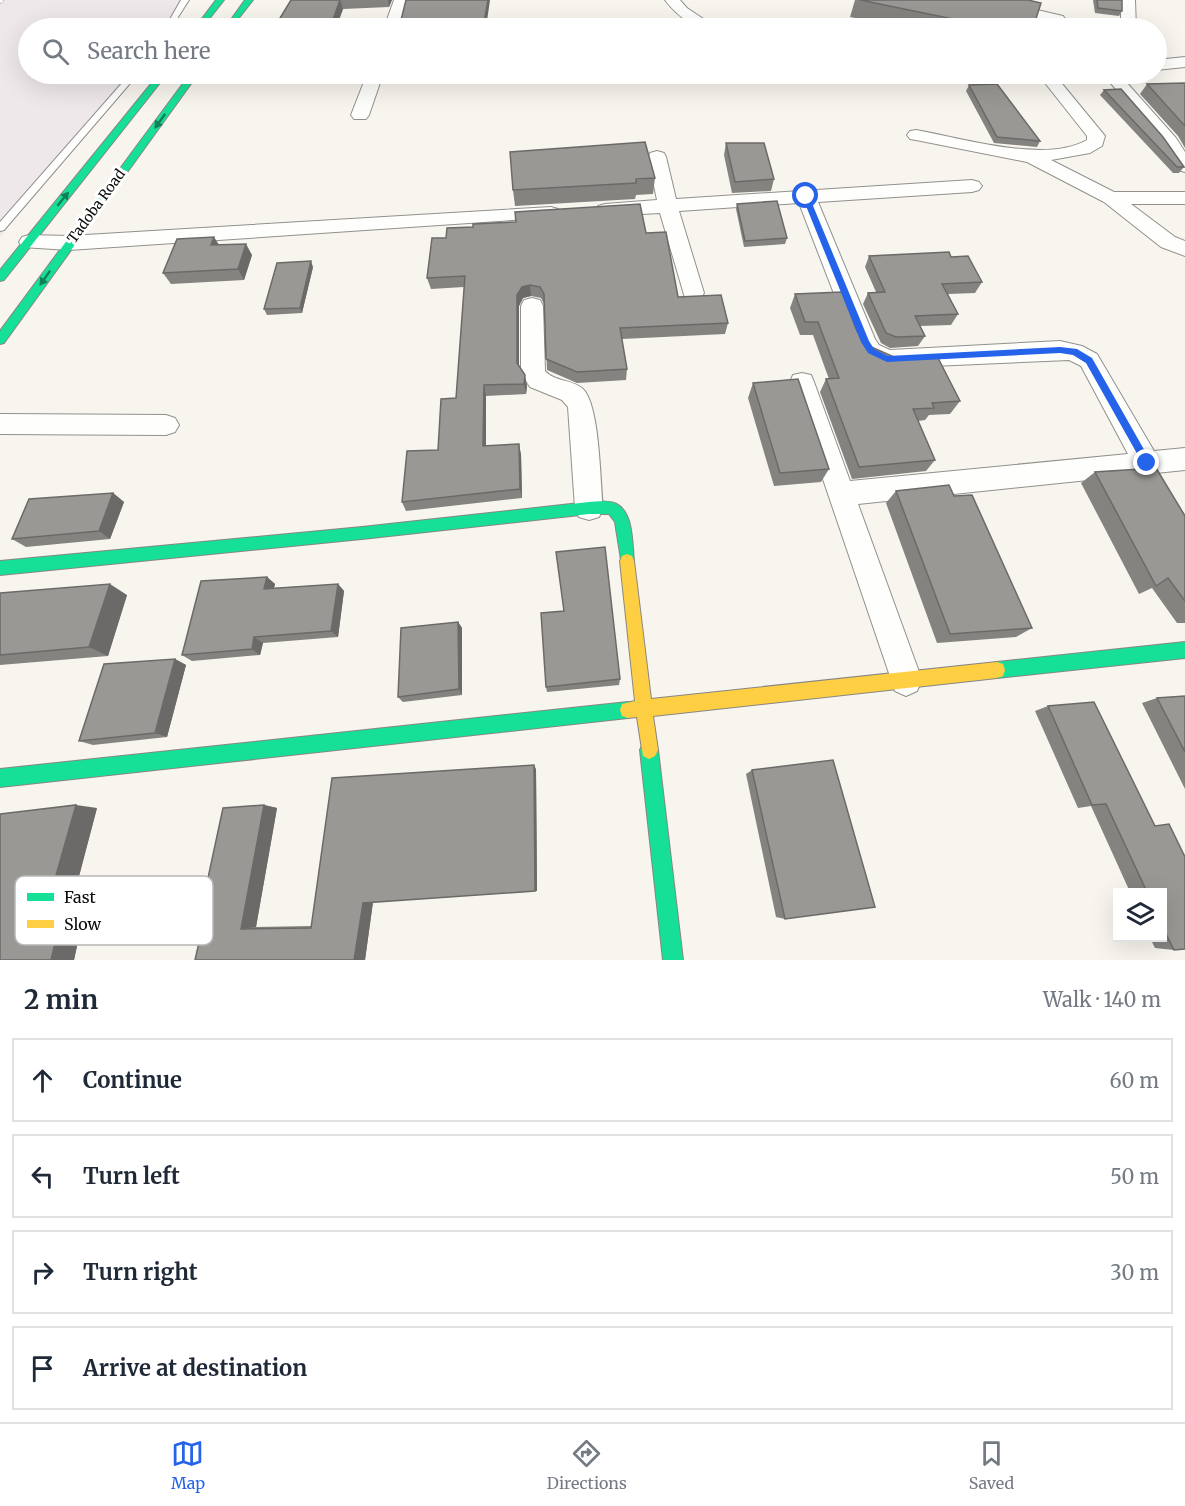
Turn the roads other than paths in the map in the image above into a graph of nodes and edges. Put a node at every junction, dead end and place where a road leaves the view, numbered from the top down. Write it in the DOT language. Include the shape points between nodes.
graph roads {
  1 [pos="185,0"];
  2 [pos="401,0"];
  3 [pos="672,0"];
  4 [pos="975,0"];
  5 [pos="1042,0"];
  6 [pos="1128,0"];
  7 [pos="218,3"];
  8 [pos="246,4"];
  9 [pos="174,18"];
  10 [pos="206,18"];
  11 [pos="236,18"];
  12 [pos="395,18"];
  13 [pos="693,18"];
  14 [pos="1044,18"];
  15 [pos="1058,18"];
  16 [pos="1128,18"];
  17 [pos="1185,62"];
  18 [pos="1167,63"];
  19 [pos="125,84"];
  20 [pos="155,84"];
  21 [pos="187,84"];
  22 [pos="371,84"];
  23 [pos="1054,84"];
  24 [pos="1120,84"];
  25 [pos="360,116"];
  26 [pos="916,135"];
  27 [pos="657,157"];
  28 [pos="1032,157"];
  29 [pos="1185,166"];
  30 [pos="972,186"];
  31 [pos="806,196"];
  32 [pos="1111,198"];
  33 [pos="1185,198"];
  34 [pos="668,206"];
  35 [pos="588,211"];
  36 [pos="565,212"];
  37 [pos="0,228"];
  38 [pos="29,242"];
  39 [pos="69,243"];
  40 [pos="1185,249"];
  41 [pos="0,277"];
  42 [pos="693,293"];
  43 [pos="532,306"];
  44 [pos="0,340"];
  45 [pos="802,382"];
  46 [pos="0,424"];
  47 [pos="166,425"];
  48 [pos="1185,459"];
  49 [pos="1147,463"];
  50 [pos="842,494"];
  51 [pos="589,508"];
  52 [pos="0,568"];
  53 [pos="1185,650"];
  54 [pos="906,680"];
  55 [pos="643,708"];
  56 [pos="0,778"];
  57 [pos="673,960"];
  1 -- 9 [label="lane"];
  2 -- 12 [label="street"];
  3 -- 13 [label="street"];
  4 -- 14 [label="street"];
  5 -- 15 [label="street"];
  6 -- 16 [label="street"];
  7 -- 8 [label="street"];
  7 -- 10 [label="street"];
  8 -- 11 [label="street"];
  17 -- 18 [label="street"];
  19 -- 37 [label="lane"];
  38 -- 20 [label="street, Tadoba Road, one-way"];
  21 -- 39 [label="street, Tadoba Road, one-way"];
  22 -- 25 [label="street"];
  23 -- 28 [label="street" via="1096,136 1096,142 1084,149"];
  24 -- 29 [label="street" via="1167,138"];
  26 -- 28 [label="street"];
  27 -- 34 [label="street"];
  28 -- 32 [label="street"];
  30 -- 31 [label="street"];
  31 -- 34 [label="street"];
  31 -- 49 [label="street" via="871,351 887,359 1074,352 1089,360"];
  32 -- 33 [label="street"];
  32 -- 40 [label="street" via="1168,242"];
  34 -- 35 [label="street"];
  34 -- 42 [label="street"];
  36 -- 39 [label="street"];
  38 -- 39 [label="street"];
  38 -- 41 [label="street, Tadoba Road"];
  39 -- 44 [label="street, Tadoba Road, one-way"];
  43 -- 51 [label="street" via="533,373 544,386 572,392 581,407"];
  45 -- 50 [label="street"];
  46 -- 47 [label="street"];
  48 -- 49 [label="street"];
  49 -- 50 [label="street"];
  50 -- 54 [label="street"];
  51 -- 52 [label="street"];
  51 -- 55 [label="street" via="612,508 622,520"];
  53 -- 54 [label="street"];
  54 -- 55 [label="street"];
  55 -- 56 [label="street"];
  55 -- 57 [label="street"];
}
